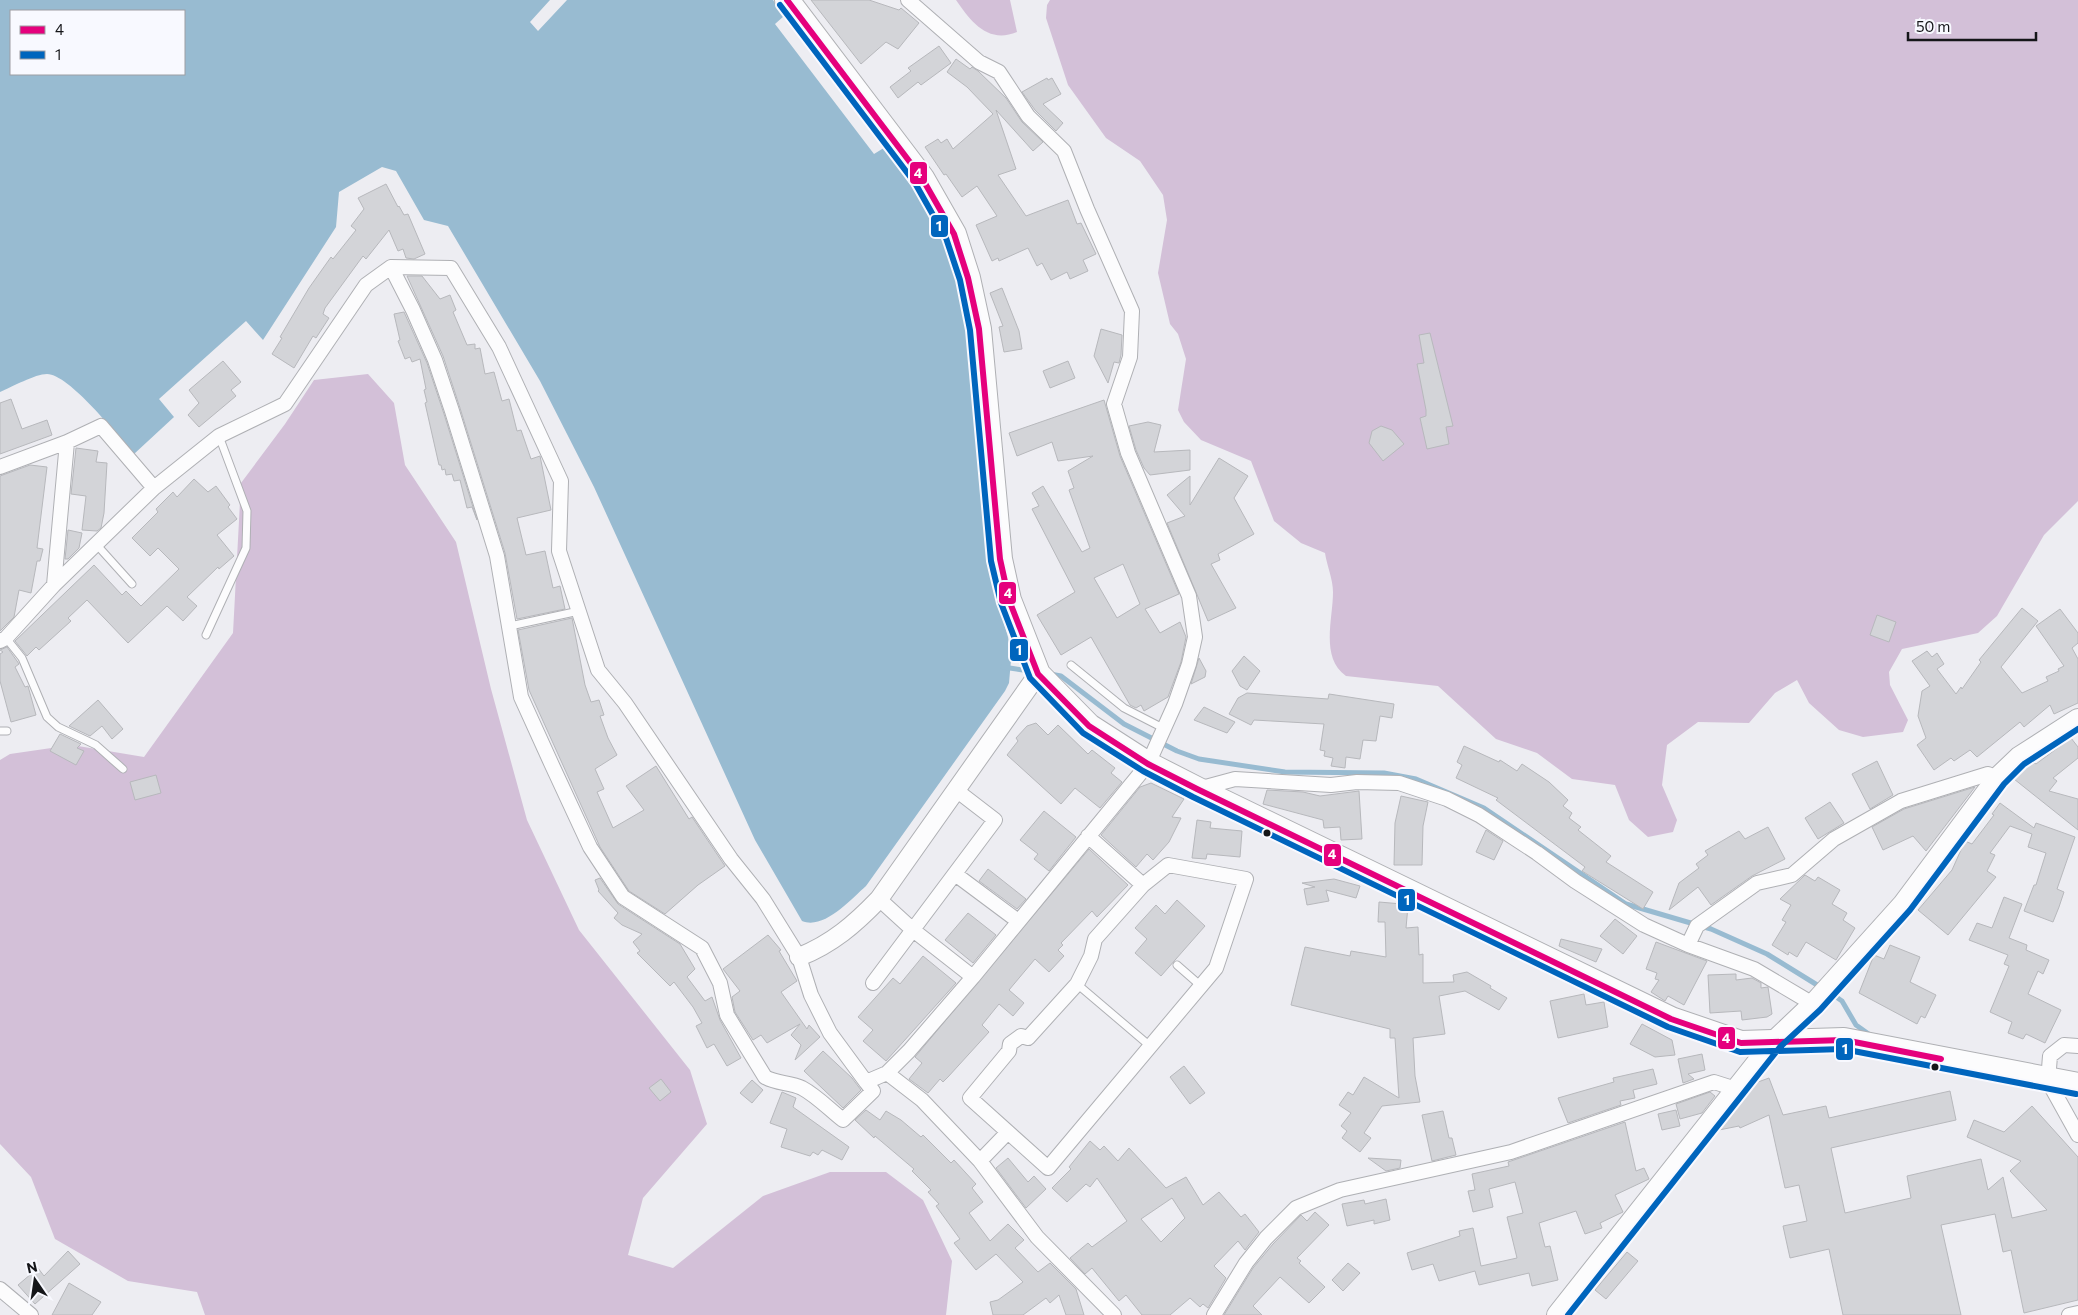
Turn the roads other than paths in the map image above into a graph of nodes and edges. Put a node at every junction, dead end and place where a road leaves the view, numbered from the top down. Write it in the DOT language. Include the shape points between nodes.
graph roads {
  1 [pos="787,0"];
  2 [pos="908,0"];
  3 [pos="391,267"];
  4 [pos="219,436"];
  5 [pos="67,442"];
  6 [pos="0,467"];
  7 [pos="154,488"];
  8 [pos="96,544"];
  9 [pos="132,584"];
  10 [pos="54,585"];
  11 [pos="579,611"];
  12 [pos="510,626"];
  13 [pos="206,635"];
  14 [pos="3,640"];
  15 [pos="1071,665"];
  16 [pos="1038,674"];
  17 [pos="2076,725"];
  18 [pos="1165,729"];
  19 [pos="1148,764"];
  20 [pos="123,769"];
  21 [pos="1997,778"];
  22 [pos="1197,789"];
  23 [pos="956,790"];
  24 [pos="1088,836"];
  25 [pos="955,874"];
  26 [pos="1143,885"];
  27 [pos="879,900"];
  28 [pos="1018,921"];
  29 [pos="913,930"];
  30 [pos="1688,945"];
  31 [pos="799,957"];
  32 [pos="1177,966"];
  33 [pos="973,977"];
  34 [pos="873,983"];
  35 [pos="1077,984"];
  36 [pos="1201,986"];
  37 [pos="1816,1001"];
  38 [pos="1774,1041"];
  39 [pos="1150,1046"];
  40 [pos="2078,1046"];
  41 [pos="886,1073"];
  42 [pos="2048,1080"];
  43 [pos="866,1082"];
  44 [pos="2078,1085"];
  45 [pos="1736,1089"];
  46 [pos="1008,1132"];
  47 [pos="2078,1135"];
  48 [pos="980,1161"];
  49 [pos="0,1288"];
  50 [pos="2078,1313"];
  51 [pos="31,1315"];
  52 [pos="1114,1315"];
  53 [pos="1214,1315"];
  54 [pos="1557,1315"];
  55 [pos="2069,1315"];
  1 -- 16 [label="highway" via="922,178 954,234 979,329 1000,559 1009,600"];
  2 -- 18 [label="street" via="979,62 999,72 1028,116 1064,151 1132,311 1130,357 1114,404 1128,453 1189,596 1196,637"];
  3 -- 4 [label="street" via="366,285 285,404"];
  3 -- 11 [label="street" via="452,268 500,347 561,481 559,551"];
  3 -- 12 [label="street" via="414,310 450,402 497,556"];
  4 -- 7 [label="street"];
  4 -- 13 [label="lane" via="247,511 246,548"];
  5 -- 6 [label="street"];
  5 -- 7 [label="street" via="101,426"];
  5 -- 10 [label="street"];
  7 -- 8 [label="street"];
  8 -- 9 [label="lane"];
  8 -- 10 [label="street"];
  10 -- 14 [label="street"];
  11 -- 12 [label="lane"];
  11 -- 31 [label="street" via="598,670 625,703 726,852 763,899"];
  12 -- 43 [label="street" via="521,697 590,847 622,897 702,948 720,983 726,1015 765,1077 775,1083 803,1088 843,1120 873,1091"];
  14 -- 20 [label="lane" via="22,658 47,717 58,727 96,745"];
  15 -- 18 [label="lane" via="1124,708"];
  16 -- 19 [label="highway" via="1089,726"];
  16 -- 23 [label="street"];
  17 -- 21 [label="main road" via="2019,757"];
  18 -- 19 [label="street"];
  19 -- 22 [label="highway"];
  19 -- 24 [label="street"];
  21 -- 30 [label="street" via="1988,774 1900,801 1834,839 1792,875 1757,883 1697,926"];
  21 -- 37 [label="main road" via="1904,904"];
  22 -- 30 [label="street" via="1235,780 1332,786 1357,782 1399,783 1448,798 1479,815 1610,905"];
  22 -- 38 [label="highway" via="1672,1019 1741,1043"];
  23 -- 25 [label="street" via="995,820"];
  23 -- 27 [label="street"];
  24 -- 26 [label="street"];
  24 -- 28 [label="street"];
  25 -- 28 [label="street"];
  25 -- 29 [label="street"];
  26 -- 35 [label="street" via="1095,939 1091,956"];
  26 -- 36 [label="street" via="1168,865 1246,879 1216,968"];
  27 -- 29 [label="street"];
  27 -- 31 [label="street" via="853,926 822,948"];
  28 -- 33 [label="street"];
  29 -- 33 [label="street"];
  29 -- 34 [label="street"];
  30 -- 37 [label="street" via="1754,969"];
  31 -- 43 [label="street" via="811,995 830,1033"];
  32 -- 36 [label="lane"];
  33 -- 41 [label="street" via="909,1052"];
  35 -- 39 [label="lane"];
  35 -- 46 [label="street" via="1028,1038 1021,1036 1010,1044 1009,1051 970,1098"];
  36 -- 39 [label="street"];
  37 -- 38 [label="main road"];
  38 -- 42 [label="highway" via="1844,1040"];
  38 -- 45 [label="main road"];
  39 -- 46 [label="street" via="1048,1168"];
  40 -- 42 [label="street" via="2064,1045 2050,1056"];
  41 -- 43 [label="street"];
  41 -- 48 [label="street" via="922,1100"];
  42 -- 44 [label="highway"];
  42 -- 47 [label="street"];
  45 -- 53 [label="street" via="1714,1082 1511,1152 1340,1190 1296,1208 1246,1263"];
  45 -- 54 [label="main road"];
  46 -- 48 [label="street"];
  48 -- 52 [label="street" via="1037,1237"];
  49 -- 51 [label="street"];
  50 -- 55 [label="street"];
}
